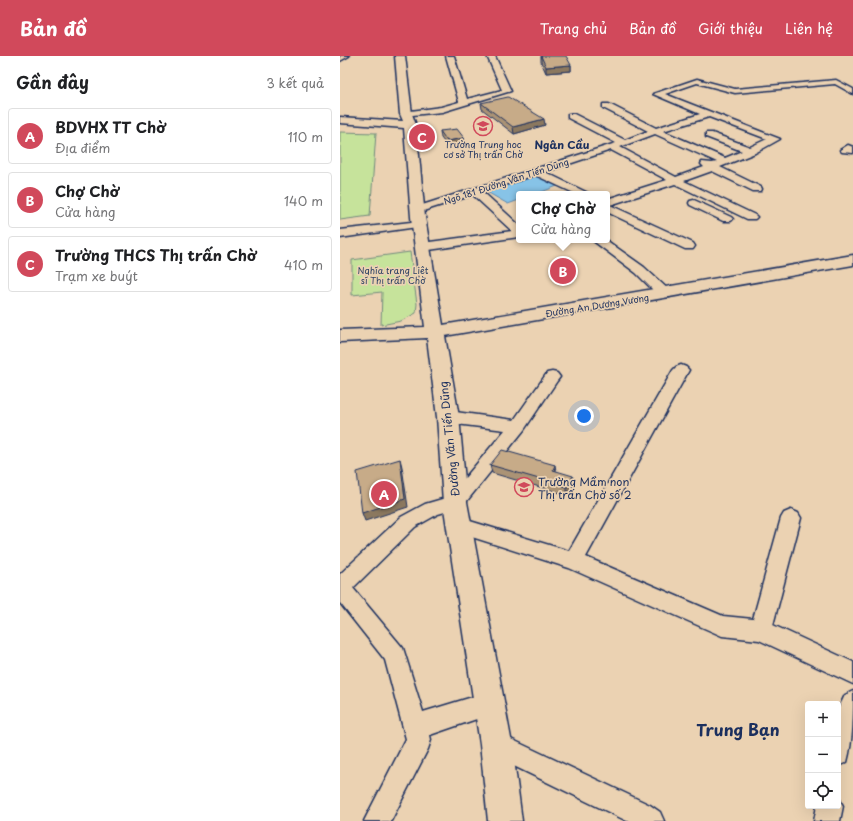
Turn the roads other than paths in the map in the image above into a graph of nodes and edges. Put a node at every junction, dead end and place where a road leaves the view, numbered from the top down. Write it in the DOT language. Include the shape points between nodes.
graph roads {
  1 [pos="344,56"];
  2 [pos="400,56"];
  3 [pos="450,56"];
  4 [pos="491,56"];
  5 [pos="340,58"];
  6 [pos="853,92"];
  7 [pos="464,103"];
  8 [pos="606,106"];
  9 [pos="708,114"];
  10 [pos="571,116"];
  11 [pos="340,120"];
  12 [pos="408,120"];
  13 [pos="655,131"];
  14 [pos="709,134"];
  15 [pos="624,143"];
  16 [pos="612,147"];
  17 [pos="673,150"];
  18 [pos="752,150"];
  19 [pos="597,152"];
  20 [pos="611,159"];
  21 [pos="726,162"];
  22 [pos="712,167"];
  23 [pos="535,171"];
  24 [pos="646,178"];
  25 [pos="676,181"];
  26 [pos="660,185"];
  27 [pos="757,189"];
  28 [pos="476,191"];
  29 [pos="578,191"];
  30 [pos="673,192"];
  31 [pos="686,199"];
  32 [pos="610,203"];
  33 [pos="610,206"];
  34 [pos="418,217"];
  35 [pos="751,217"];
  36 [pos="727,219"];
  37 [pos="340,227"];
  38 [pos="516,229"];
  39 [pos="516,232"];
  40 [pos="340,234"];
  41 [pos="602,243"];
  42 [pos="689,246"];
  43 [pos="422,248"];
  44 [pos="853,260"];
  45 [pos="665,294"];
  46 [pos="436,332"];
  47 [pos="340,336"];
  48 [pos="681,370"];
  49 [pos="552,377"];
  50 [pos="448,417"];
  51 [pos="518,426"];
  52 [pos="456,502"];
  53 [pos="791,518"];
  54 [pos="460,526"];
  55 [pos="574,561"];
  56 [pos="340,587"];
  57 [pos="761,630"];
  58 [pos="853,673"];
  59 [pos="853,703"];
  60 [pos="489,704"];
  61 [pos="415,727"];
  62 [pos="841,737"];
  63 [pos="496,744"];
  64 [pos="829,809"];
  65 [pos="377,821"];
  66 [pos="505,821"];
  67 [pos="651,821"];
  68 [pos="827,821"];
  1 -- 5 [label="main road"];
  2 -- 12 [label="main road, Đường Văn Tiến Dũng"];
  3 -- 7 [label="street"];
  4 -- 7 [label="street" via="507,91"];
  6 -- 9 [label="street" via="836,82 735,91 697,81 657,94"];
  7 -- 12 [label="street"];
  8 -- 13 [label="street"];
  9 -- 13 [label="street, Ngõ 181 Đường Văn Tiến Dũng"];
  9 -- 18 [label="street" via="775,139"];
  10 -- 15 [label="street"];
  11 -- 12 [label="main road"];
  12 -- 34 [label="main road, Đường Văn Tiến Dũng"];
  13 -- 15 [label="street, Ngõ 181 Đường Văn Tiến Dũng"];
  13 -- 21 [label="street"];
  14 -- 18 [label="street"];
  15 -- 16 [label="street, Ngõ 181 Đường Văn Tiến Dũng"];
  16 -- 19 [label="street, Ngõ 181 Đường Văn Tiến Dũng"];
  16 -- 25 [label="street"];
  17 -- 22 [label="street"];
  18 -- 21 [label="street"];
  19 -- 20 [label="street"];
  19 -- 23 [label="street, Ngõ 181 Đường Văn Tiến Dũng"];
  21 -- 22 [label="street"];
  22 -- 25 [label="street"];
  22 -- 27 [label="street"];
  23 -- 28 [label="street, Ngõ 181 Đường Văn Tiến Dũng"];
  23 -- 29 [label="street"];
  24 -- 26 [label="street"];
  25 -- 26 [label="street"];
  25 -- 35 [label="street"];
  26 -- 30 [label="street"];
  26 -- 32 [label="street"];
  28 -- 34 [label="street, Ngõ 181 Đường Văn Tiến Dũng"];
  28 -- 38 [label="street"];
  31 -- 36 [label="street"];
  33 -- 42 [label="street"];
  34 -- 37 [label="street"];
  34 -- 40 [label="street"];
  34 -- 43 [label="main road, Đường Văn Tiến Dũng"];
  39 -- 43 [label="street"];
  41 -- 45 [label="street" via="640,270"];
  43 -- 46 [label="main road, Đường Văn Tiến Dũng"];
  44 -- 45 [label="main road, Đường An Dương Vương"];
  45 -- 46 [label="main road, Đường An Dương Vương"];
  46 -- 47 [label="main road, Đường An Dương Vương"];
  46 -- 50 [label="main road, Đường Văn Tiến Dũng"];
  48 -- 55 [label="street"];
  49 -- 51 [label="street"];
  50 -- 51 [label="street"];
  50 -- 52 [label="main road, Đường Văn Tiến Dũng"];
  51 -- 52 [label="street"];
  52 -- 54 [label="main road, Đường Văn Tiến Dũng"];
  52 -- 56 [label="street" via="432,509 408,522"];
  53 -- 57 [label="street"];
  54 -- 55 [label="street"];
  54 -- 60 [label="main road, Đường Văn Tiến Dũng"];
  55 -- 57 [label="street" via="722,626"];
  56 -- 61 [label="street" via="395,656"];
  57 -- 58 [label="street"];
  59 -- 62 [label="street"];
  60 -- 61 [label="street"];
  60 -- 63 [label="main road, Đường Văn Tiến Dũng"];
  61 -- 65 [label="street" via="418,740"];
  63 -- 66 [label="main road, Đường Văn Tiến Dũng"];
  63 -- 67 [label="street"];
  64 -- 68 [label="street"];
}
